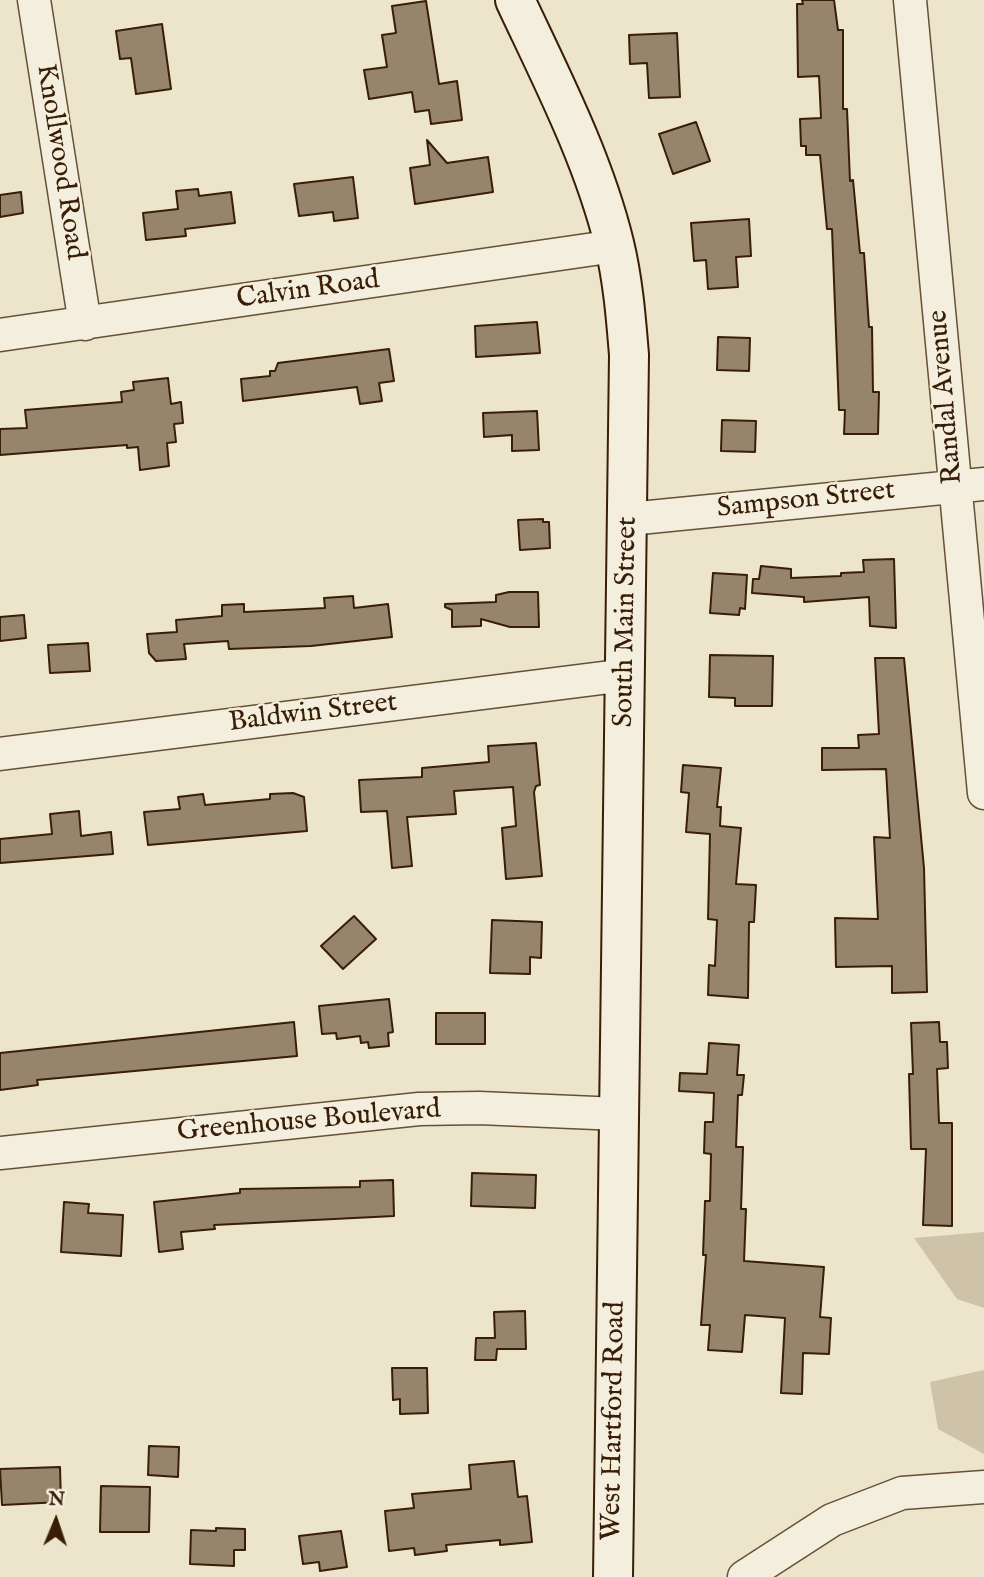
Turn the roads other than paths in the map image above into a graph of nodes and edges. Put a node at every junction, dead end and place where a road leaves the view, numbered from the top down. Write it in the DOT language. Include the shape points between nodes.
graph roads {
  1 [pos="34,0"];
  2 [pos="515,0"];
  3 [pos="909,0"];
  4 [pos="615,246"];
  5 [pos="85,324"];
  6 [pos="0,335"];
  7 [pos="970,485"];
  8 [pos="629,519"];
  9 [pos="626,675"];
  10 [pos="0,754"];
  11 [pos="984,793"];
  12 [pos="620,1114"];
  13 [pos="0,1153"];
  14 [pos="617,1265"];
  15 [pos="984,1487"];
  16 [pos="613,1577"];
  17 [pos="744,1577"];
  1 -- 5 [label="street, Knollwood Road"];
  2 -- 4 [label="street, South Main Street" via="588,162"];
  3 -- 7 [label="street, Randal Avenue"];
  4 -- 5 [label="street, Calvin Road"];
  4 -- 8 [label="street, South Main Street" via="629,355"];
  5 -- 6 [label="street, Calvin Road"];
  7 -- 8 [label="street, Sampson Street"];
  7 -- 11 [label="street, Randal Avenue"];
  8 -- 9 [label="street, South Main Street"];
  9 -- 10 [label="street, Baldwin Street"];
  9 -- 12 [label="street, South Main Street"];
  12 -- 13 [label="street, Greenhouse Boulevard" via="419,1110"];
  12 -- 14 [label="street, South Main Street"];
  14 -- 16 [label="street, West Hartford Road"];
  15 -- 17 [label="street" via="902,1493 832,1520"];
}
